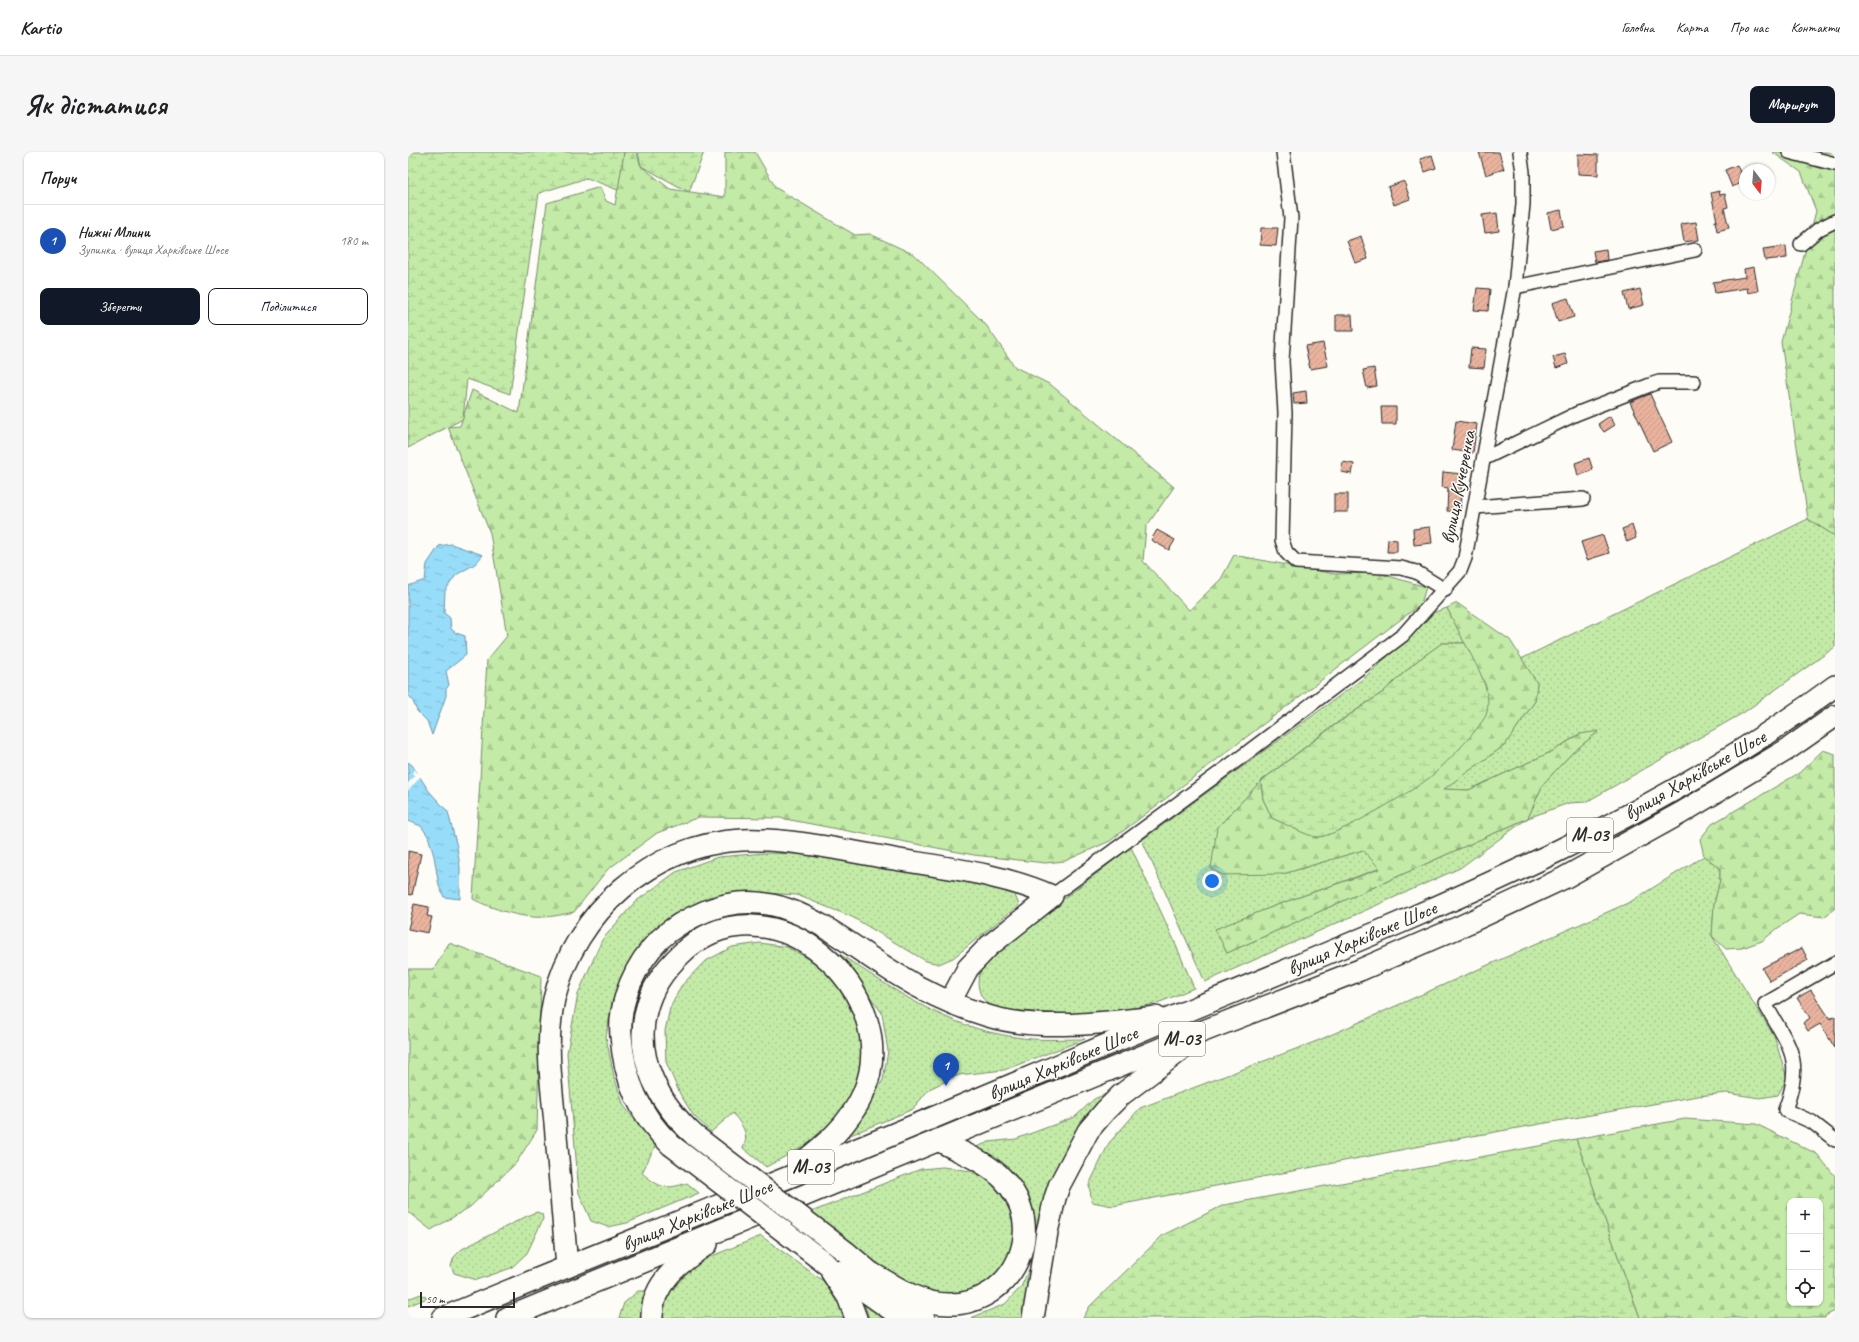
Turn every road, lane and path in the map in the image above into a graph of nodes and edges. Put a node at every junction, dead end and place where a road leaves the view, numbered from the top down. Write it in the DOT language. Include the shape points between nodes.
graph roads {
  1 [pos="1283,152"];
  2 [pos="1520,152"];
  3 [pos="1789,152"];
  4 [pos="1835,164"];
  5 [pos="1835,221"];
  6 [pos="1801,244"];
  7 [pos="1695,250"];
  8 [pos="1515,287"];
  9 [pos="1694,382"];
  10 [pos="1485,458"];
  11 [pos="1583,499"];
  12 [pos="1475,506"];
  13 [pos="1445,590"];
  14 [pos="1835,686"];
  15 [pos="1835,716"];
  16 [pos="1052,896"];
  17 [pos="1835,963"];
  18 [pos="950,1002"];
  19 [pos="1278,1002"];
  20 [pos="1178,1015"];
  21 [pos="938,1140"];
  22 [pos="1835,1140"];
  23 [pos="769,1185"];
  24 [pos="741,1223"];
  25 [pos="825,1263"];
  26 [pos="567,1267"];
  27 [pos="873,1274"];
  28 [pos="443,1318"];
  29 [pos="507,1318"];
  30 [pos="652,1318"];
  31 [pos="856,1318"];
  32 [pos="903,1318"];
  33 [pos="924,1318"];
  34 [pos="1033,1318"];
  1 -- 13 [label="street" via="1291,218 1282,361 1285,413 1282,540 1286,552 1296,562 1408,570 1416,572"];
  2 -- 8 [label="street, вулиця Кучеренка" via="1523,204"];
  3 -- 4 [label="street"];
  5 -- 6 [label="street" via="1819,229"];
  7 -- 8 [label="street"];
  8 -- 10 [label="street, вулиця Кучеренка"];
  9 -- 10 [label="street" via="1650,384 1576,414"];
  10 -- 12 [label="street, вулиця Кучеренка"];
  11 -- 12 [label="street"];
  12 -- 13 [label="street, вулиця Кучеренка" via="1465,558 1460,571"];
  13 -- 16 [label="street, вулиця Кучеренка" via="1403,635"];
  14 -- 20 [label="highway, вулиця Харківське Шосе / М-03" via="1759,738 1657,800 1552,855 1443,904"];
  15 -- 19 [label="highway, вулиця Харківське Шосе / М-03" via="1723,789 1564,878 1458,928"];
  16 -- 18 [label="highway" via="989,946 968,968"];
  16 -- 26 [label="highway" via="997,877 835,849 765,840 726,841 691,849 655,865 632,879 615,893 586,927 559,983 551,1018 550,1069"];
  17 -- 22 [label="street" via="1765,1004 1791,1049 1795,1068 1793,1089 1785,1110 1812,1122"];
  18 -- 20 [label="highway" via="988,1016 1024,1023 1104,1023"];
  18 -- 25 [label="highway, bridge" via="915,986 818,922 787,908 754,902 716,907 684,920 663,936 643,960 631,982 624,1006 622,1056 634,1095 653,1126 671,1145"];
  19 -- 21 [label="highway, вулиця Харківське Шосе / М-03"];
  19 -- 34 [label="highway" via="1205,1036 1174,1054 1121,1095 1088,1131 1055,1198"];
  20 -- 23 [label="highway, вулиця Харківське Шосе / М-03"];
  21 -- 24 [label="highway, вулиця Харківське Шосе / М-03"];
  21 -- 27 [label="highway" via="991,1169 1010,1187 1019,1205 1024,1224 1024,1244 1019,1260 996,1289 978,1299 958,1304 939,1304 920,1299"];
  23 -- 26 [label="highway, вулиця Харківське Шосе / М-03"];
  23 -- 27 [label="highway, bridge" via="818,1150 844,1125 863,1094 872,1062 872,1043 870,1028 856,993 832,963 803,941 775,929 747,925 731,927 700,939 670,965 654,989 644,1018 644,1047 652,1078 665,1104 694,1135"];
  24 -- 29 [label="highway, вулиця Харківське Шосе / М-03" via="604,1276"];
  24 -- 30 [label="highway" via="701,1248 668,1276 656,1292"];
  25 -- 31 [label="highway" via="848,1297"];
  25 -- 32 [label="highway"];
  26 -- 28 [label="highway, вулиця Харківське Шосе / М-03"];
  27 -- 33 [label="highway"];
}
